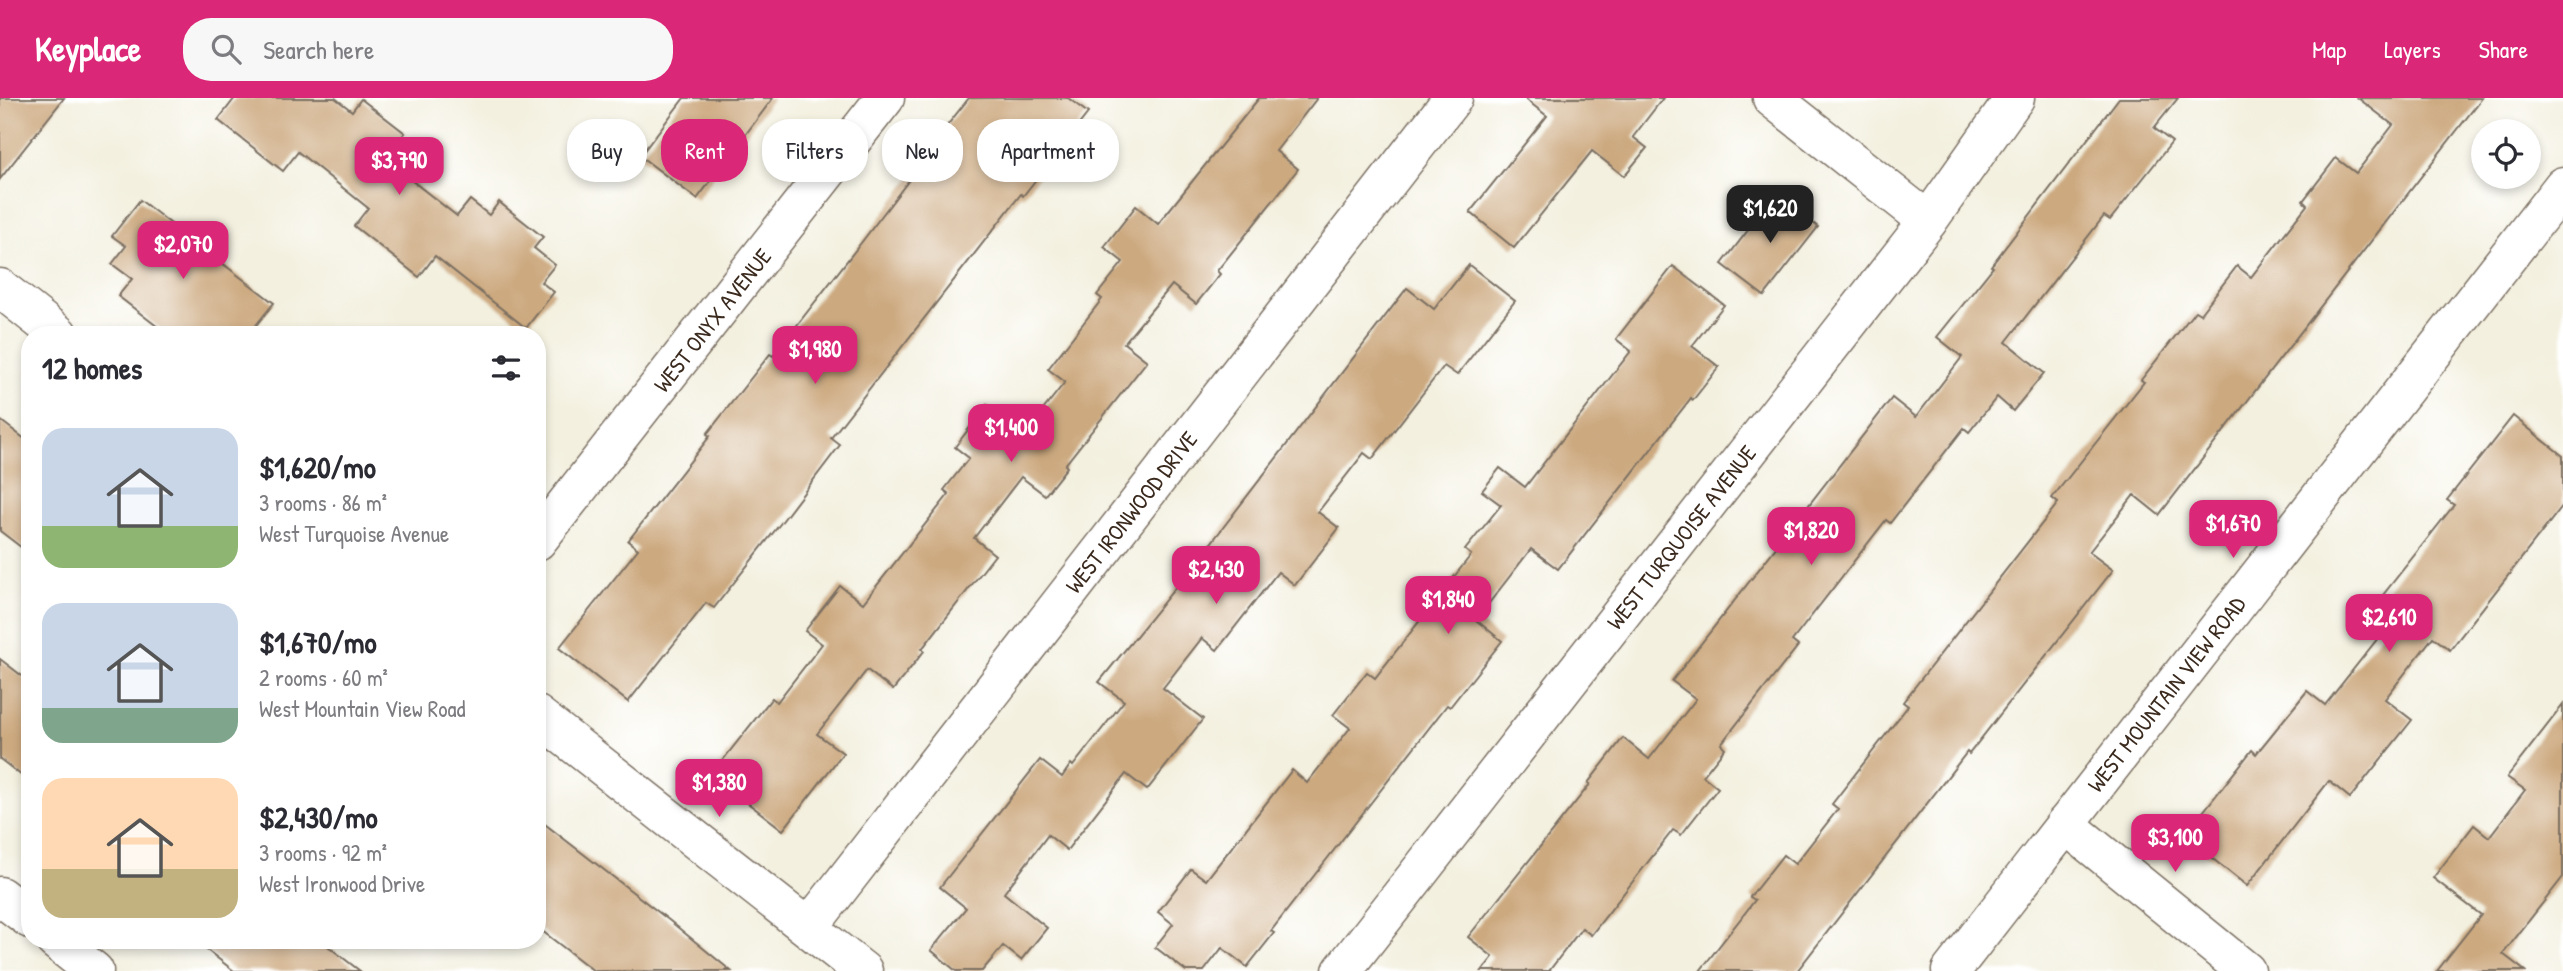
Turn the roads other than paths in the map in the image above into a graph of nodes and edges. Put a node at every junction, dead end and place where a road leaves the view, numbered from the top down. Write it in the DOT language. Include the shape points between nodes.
graph roads {
  1 [pos="886,98"];
  2 [pos="1453,98"];
  3 [pos="1772,98"];
  4 [pos="2015,98"];
  5 [pos="2563,186"];
  6 [pos="1928,221"];
  7 [pos="0,288"];
  8 [pos="48,326"];
  9 [pos="546,530"];
  10 [pos="546,722"];
  11 [pos="2065,824"];
  12 [pos="0,896"];
  13 [pos="21,912"];
  14 [pos="809,927"];
  15 [pos="66,949"];
  16 [pos="94,971"];
  17 [pos="863,971"];
  18 [pos="1342,971"];
  19 [pos="1951,971"];
  20 [pos="2246,971"];
  1 -- 9 [label="street, WEST ONYX AVENUE"];
  2 -- 14 [label="street, WEST IRONWOOD DRIVE"];
  3 -- 6 [label="street"];
  4 -- 6 [label="street, WEST TURQUOISE AVENUE"];
  5 -- 11 [label="street, WEST MOUNTAIN VIEW ROAD"];
  6 -- 18 [label="street, WEST TURQUOISE AVENUE"];
  7 -- 8 [label="street"];
  10 -- 14 [label="street"];
  11 -- 19 [label="street, WEST MOUNTAIN VIEW ROAD"];
  11 -- 20 [label="street"];
  12 -- 13 [label="street"];
  14 -- 17 [label="street"];
  15 -- 16 [label="street"];
}
